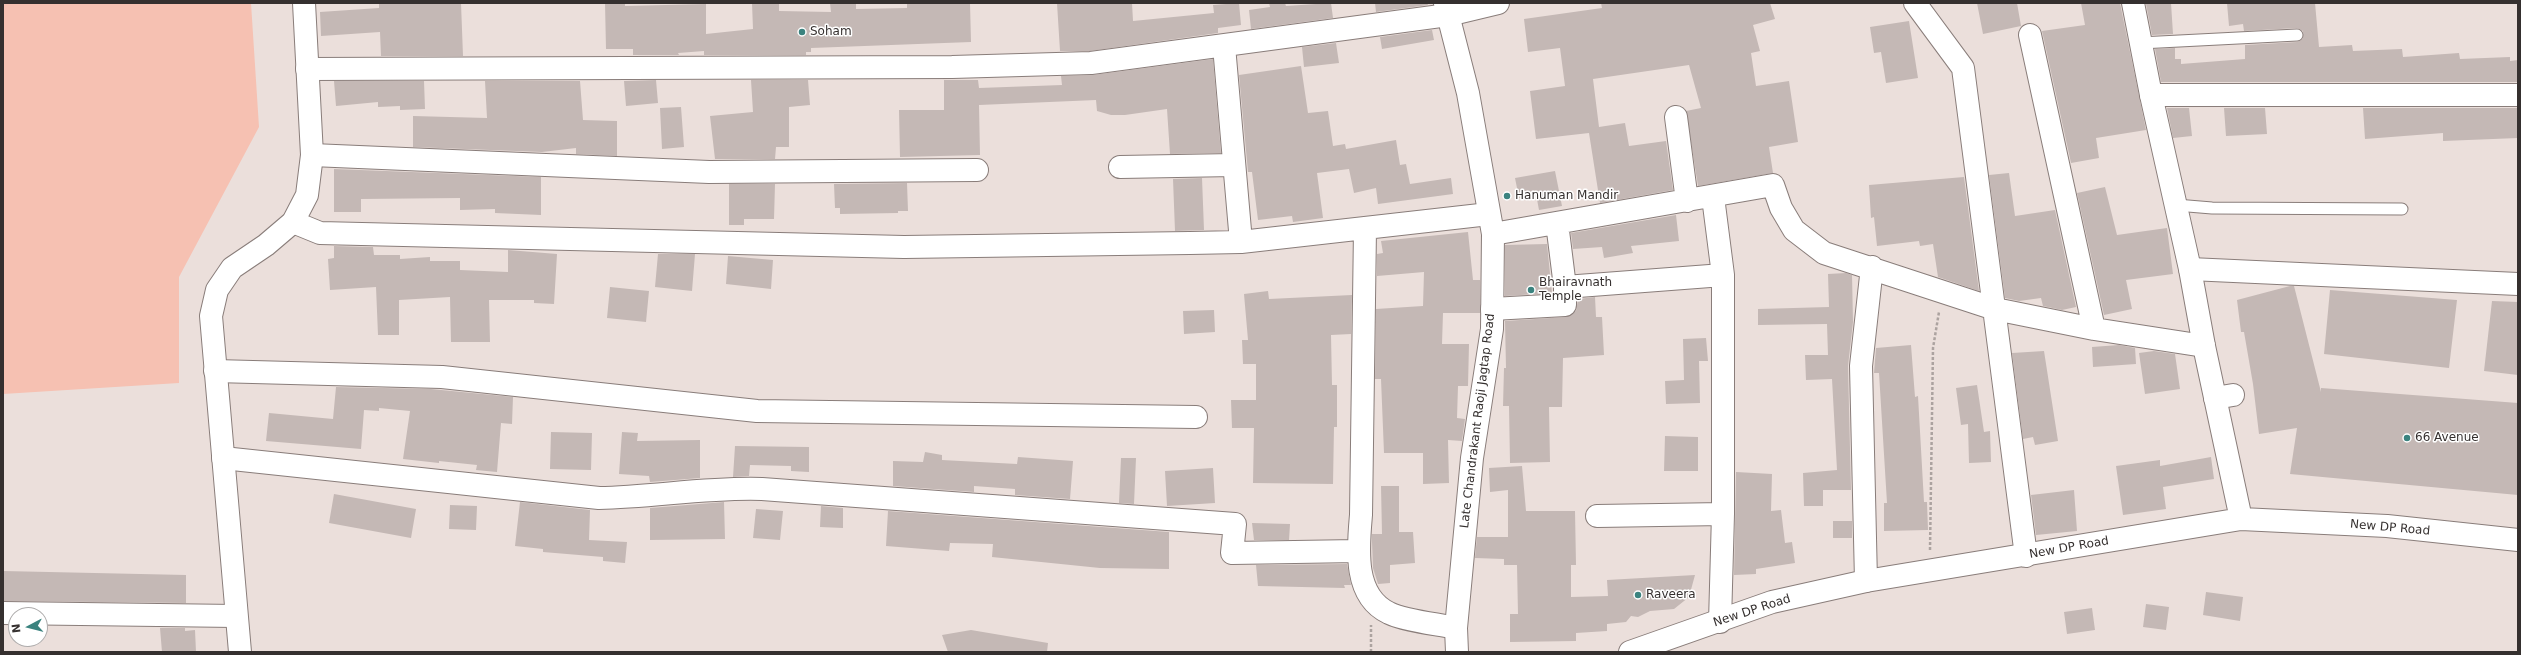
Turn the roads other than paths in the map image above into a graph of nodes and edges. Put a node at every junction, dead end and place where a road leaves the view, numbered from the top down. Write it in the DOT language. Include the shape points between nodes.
graph roads {
  1 [pos="304,3"];
  2 [pos="1498,3"];
  3 [pos="1915,3"];
  4 [pos="2133,3"];
  5 [pos="1447,9"];
  6 [pos="2030,35"];
  7 [pos="2297,35"];
  8 [pos="2140,43"];
  9 [pos="1224,46"];
  10 [pos="307,69"];
  11 [pos="2151,95"];
  12 [pos="2518,95"];
  13 [pos="1676,117"];
  14 [pos="312,155"];
  15 [pos="1234,165"];
  16 [pos="1120,167"];
  17 [pos="977,170"];
  18 [pos="1713,197"];
  19 [pos="1687,202"];
  20 [pos="2176,205"];
  21 [pos="2402,209"];
  22 [pos="293,222"];
  23 [pos="1557,223"];
  24 [pos="1491,224"];
  25 [pos="1365,229"];
  26 [pos="1241,242"];
  27 [pos="1872,267"];
  28 [pos="2190,269"];
  29 [pos="1723,275"];
  30 [pos="2518,284"];
  31 [pos="1565,287"];
  32 [pos="1492,309"];
  33 [pos="1996,309"];
  34 [pos="2094,329"];
  35 [pos="2204,346"];
  36 [pos="215,371"];
  37 [pos="1196,417"];
  38 [pos="223,458"];
  39 [pos="1723,514"];
  40 [pos="1597,516"];
  41 [pos="2241,519"];
  42 [pos="2518,540"];
  43 [pos="1357,551"];
  44 [pos="2026,556"];
  45 [pos="1866,581"];
  46 [pos="3,613"];
  47 [pos="236,616"];
  48 [pos="1720,622"];
  49 [pos="1456,628"];
  50 [pos="240,652"];
  51 [pos="1457,652"];
  52 [pos="1630,652"];
  1 -- 10 [label="street"];
  2 -- 5 [label="street"];
  3 -- 33 [label="street" via="1963,68"];
  4 -- 8 [label="street"];
  5 -- 9 [label="street"];
  5 -- 24 [label="street, Late Chandrakant Raoji Jagtap Road" via="1468,93"];
  6 -- 34 [label="street"];
  7 -- 8 [label="lane"];
  8 -- 11 [label="street"];
  9 -- 10 [label="street" via="1091,63 952,67"];
  9 -- 15 [label="street"];
  10 -- 14 [label="street"];
  11 -- 12 [label="street"];
  11 -- 20 [label="street"];
  13 -- 19 [label="street"];
  14 -- 17 [label="street" via="709,172"];
  14 -- 22 [label="street" via="307,195"];
  15 -- 16 [label="street"];
  15 -- 26 [label="street"];
  18 -- 19 [label="street"];
  18 -- 27 [label="street" via="1773,185 1781,208 1794,230 1824,253"];
  18 -- 29 [label="street"];
  19 -- 23 [label="street"];
  20 -- 21 [label="lane" via="2212,208"];
  20 -- 28 [label="street"];
  22 -- 26 [label="street" via="320,232 904,247"];
  22 -- 36 [label="street" via="266,245 232,268 217,290 211,316"];
  23 -- 24 [label="street"];
  23 -- 31 [label="street"];
  24 -- 25 [label="street"];
  24 -- 32 [label="street, Late Chandrakant Raoji Jagtap Road"];
  25 -- 26 [label="street"];
  25 -- 43 [label="street" via="1361,507"];
  27 -- 33 [label="street"];
  27 -- 45 [label="street" via="1861,366"];
  28 -- 30 [label="street"];
  28 -- 35 [label="street"];
  29 -- 31 [label="street"];
  29 -- 39 [label="street"];
  31 -- 32 [label="street" via="1565,305"];
  32 -- 49 [label="street, Late Chandrakant Raoji Jagtap Road" via="1492,329 1472,458"];
  33 -- 34 [label="street"];
  33 -- 44 [label="street"];
  34 -- 35 [label="street"];
  35 -- 41 [label="street" via="2224,396"];
  36 -- 37 [label="street" via="442,376 757,411"];
  36 -- 38 [label="street"];
  38 -- 43 [label="street" via="599,498 729,488 762,489 1235,524 1232,553"];
  38 -- 47 [label="street"];
  39 -- 40 [label="street"];
  39 -- 48 [label="street"];
  41 -- 42 [label="street, New DP Road" via="2387,526"];
  41 -- 44 [label="street, New DP Road"];
  43 -- 49 [label="street" via="1366,595 1389,613"];
  44 -- 45 [label="street, New DP Road"];
  45 -- 48 [label="street, New DP Road" via="1772,602"];
  46 -- 47 [label="street"];
  47 -- 50 [label="street"];
  48 -- 52 [label="street, New DP Road"];
  49 -- 51 [label="street, Late Chandrakant Raoji Jagtap Road"];
}
